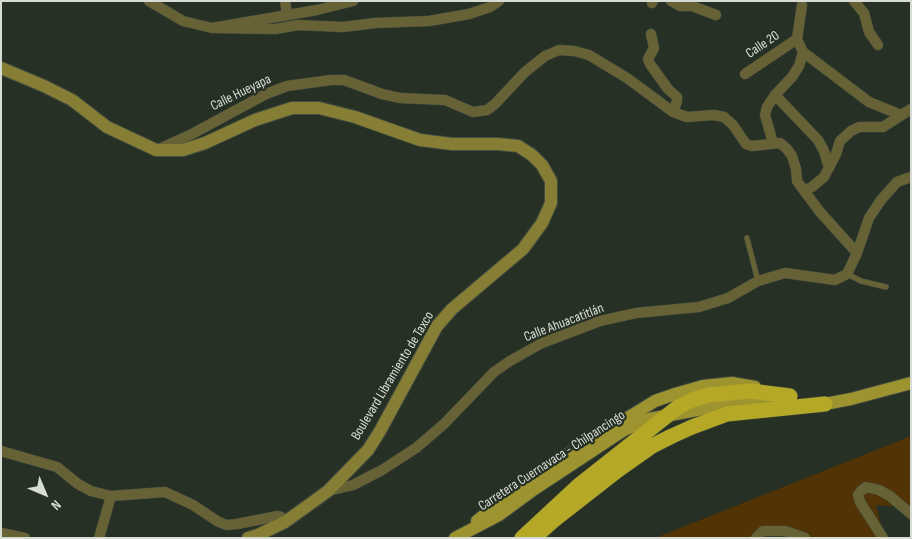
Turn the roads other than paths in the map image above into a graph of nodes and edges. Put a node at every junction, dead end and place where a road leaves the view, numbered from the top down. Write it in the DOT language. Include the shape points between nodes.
graph roads {
  1 [pos="149,1"];
  2 [pos="285,1"];
  3 [pos="353,1"];
  4 [pos="499,1"];
  5 [pos="671,1"];
  6 [pos="702,1"];
  7 [pos="854,1"];
  8 [pos="802,5"];
  9 [pos="692,6"];
  10 [pos="288,14"];
  11 [pos="716,15"];
  12 [pos="212,28"];
  13 [pos="651,34"];
  14 [pos="797,39"];
  15 [pos="878,45"];
  16 [pos="803,52"];
  17 [pos="1,68"];
  18 [pos="745,74"];
  19 [pos="775,95"];
  20 [pos="911,110"];
  21 [pos="673,112"];
  22 [pos="901,115"];
  23 [pos="773,143"];
  24 [pos="156,150"];
  25 [pos="829,168"];
  26 [pos="911,177"];
  27 [pos="805,190"];
  28 [pos="747,238"];
  29 [pos="857,253"];
  30 [pos="847,274"];
  31 [pos="758,281"];
  32 [pos="886,287"];
  33 [pos="911,383"];
  34 [pos="790,396"];
  35 [pos="825,404"];
  36 [pos="666,416"];
  37 [pos="1,451"];
  38 [pos="328,491"];
  39 [pos="111,496"];
  40 [pos="911,514"];
  41 [pos="285,522"];
  42 [pos="1,533"];
  43 [pos="25,538"];
  44 [pos="99,538"];
  45 [pos="248,538"];
  46 [pos="455,538"];
  47 [pos="522,538"];
  48 [pos="534,538"];
  49 [pos="756,538"];
  50 [pos="805,538"];
  51 [pos="883,538"];
  1 -- 12 [label="street" via="183,21"];
  2 -- 10 [label="street"];
  3 -- 10 [label="street"];
  4 -- 12 [label="street" via="469,14 429,21 343,27"];
  5 -- 9 [label="street" via="680,6"];
  6 -- 9 [label="street"];
  7 -- 15 [label="street" via="864,13 869,32"];
  8 -- 14 [label="street"];
  9 -- 11 [label="street"];
  10 -- 12 [label="street"];
  13 -- 21 [label="street" via="654,48 648,58 677,97"];
  14 -- 16 [label="street"];
  14 -- 18 [label="street, Calle 20"];
  16 -- 19 [label="street" via="800,66"];
  16 -- 22 [label="street" via="870,102"];
  17 -- 24 [label="main road, Boulevard Libramiento de Taxco" via="72,100 107,127"];
  19 -- 23 [label="street" via="765,115"];
  19 -- 25 [label="street" via="818,140"];
  20 -- 22 [label="street"];
  21 -- 23 [label="street" via="687,117 724,117 746,144"];
  21 -- 24 [label="street, Calle Hueyapa" via="589,55 560,50 544,56 487,110 472,112 445,100 400,98 344,80 287,86"];
  22 -- 25 [label="street" via="882,128 859,127 851,131 840,141"];
  23 -- 27 [label="street" via="787,148 796,169 796,181"];
  24 -- 38 [label="main road, Boulevard Libramiento de Taxco" via="183,150 292,108 319,108 420,140 518,146 532,155 552,181 551,203 542,224 523,249 452,309 437,326 368,450"];
  25 -- 27 [label="street" via="824,177"];
  26 -- 29 [label="street" via="897,182 881,200 869,218"];
  27 -- 29 [label="street"];
  28 -- 31 [label="lane"];
  29 -- 30 [label="street"];
  30 -- 31 [label="street, Calle Ahuacatitlán" via="835,280 785,273"];
  30 -- 32 [label="lane"];
  31 -- 38 [label="street, Calle Ahuacatitlán" via="728,298 699,307 636,313 600,321 542,343 494,372 416,448 353,485"];
  33 -- 35 [label="main road"];
  34 -- 35 [label="main road, Carretera Cuernavaca - Chilpancingo"];
  34 -- 36 [label="highway" via="750,391 708,395 692,400"];
  34 -- 46 [label="main road, Carretera Cuernavaca - Chilpancingo" via="732,383 690,389 655,401 533,476"];
  35 -- 36 [label="main road, Carretera Cuernavaca - Chilpancingo" via="724,405"];
  35 -- 48 [label="highway" via="727,414 692,427 652,446"];
  36 -- 46 [label="main road, Carretera Cuernavaca - Chilpancingo" via="649,419 624,430 499,515"];
  36 -- 47 [label="highway" via="578,486"];
  37 -- 39 [label="street" via="57,467 91,491"];
  38 -- 41 [label="main road, Boulevard Libramiento de Taxco"];
  39 -- 41 [label="street" via="165,492 193,505 217,522 237,524 278,516"];
  39 -- 44 [label="street"];
  40 -- 51 [label="street" via="879,490 866,487 862,490 858,495 860,502"];
  41 -- 45 [label="main road, Boulevard Libramiento de Taxco"];
  42 -- 43 [label="street"];
  49 -- 50 [label="street" via="763,530"];
}
